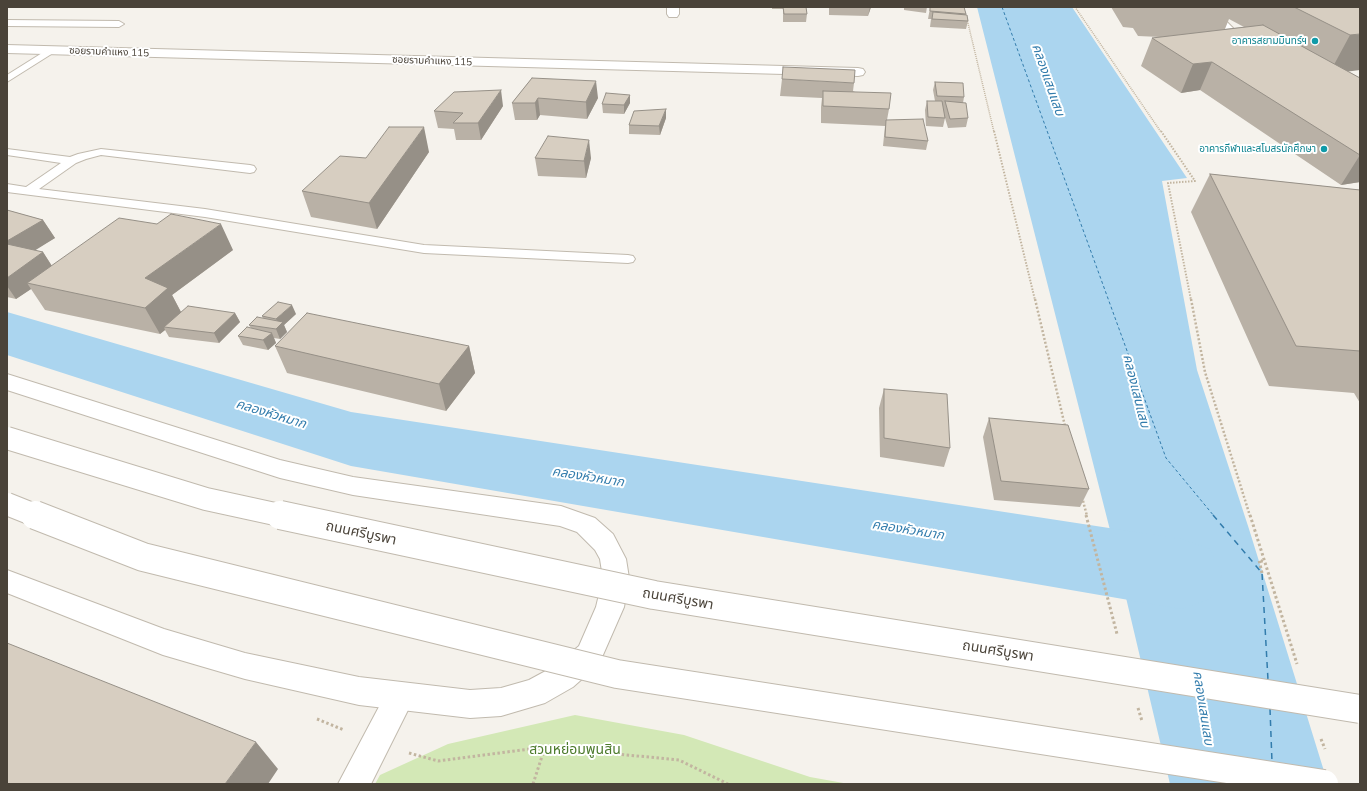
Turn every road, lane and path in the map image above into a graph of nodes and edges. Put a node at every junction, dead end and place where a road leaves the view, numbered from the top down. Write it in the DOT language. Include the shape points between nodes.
graph roads {
  1 [pos="1075,7"];
  2 [pos="1212,7"];
  3 [pos="966,15"];
  4 [pos="7,23"];
  5 [pos="119,24"];
  6 [pos="1252,46"];
  7 [pos="7,49"];
  8 [pos="50,51"];
  9 [pos="858,72"];
  10 [pos="7,79"];
  11 [pos="7,152"];
  12 [pos="72,161"];
  13 [pos="250,169"];
  14 [pos="7,188"];
  15 [pos="28,191"];
  16 [pos="628,259"];
  17 [pos="7,382"];
  18 [pos="1066,430"];
  19 [pos="7,438"];
  20 [pos="1081,492"];
  21 [pos="7,504"];
  22 [pos="1264,563"];
  23 [pos="1262,573"];
  24 [pos="1102,579"];
  25 [pos="7,581"];
  26 [pos="1299,671"];
  27 [pos="400,696"];
  28 [pos="1360,709"];
  29 [pos="1319,731"];
  30 [pos="376,744"];
  31 [pos="545,747"];
  32 [pos="1326,754"];
  33 [pos="354,784"];
  34 [pos="533,784"];
  35 [pos="728,784"];
  36 [pos="1324,784"];
  1 -- 22 [label="path" via="1195,181 1168,183 1205,372"];
  2 -- 6 [label="lane" via="1219,20"];
  3 -- 18 [label="path"];
  4 -- 5 [label="lane"];
  7 -- 8 [label="street, ซอยรามคำแหง 115"];
  8 -- 9 [label="street, ซอยรามคำแหง 115"];
  8 -- 10 [label="lane"];
  11 -- 12 [label="lane"];
  12 -- 13 [label="lane" via="101,152"];
  12 -- 15 [label="lane"];
  14 -- 15 [label="lane"];
  15 -- 16 [label="lane" via="205,213 424,249"];
  17 -- 27 [label="street" via="280,469 353,486 561,516 586,525 604,542 613,559 616,578 610,607 589,655 563,677 535,693 500,702 470,704"];
  19 -- 28 [label="street, ถนนศรีบูรพา, bridge" via="206,499 654,595"];
  20 -- 24 [label="path"];
  21 -- 36 [label="street, bridge" via="143,557 617,674"];
  22 -- 23 [label="path" via="1259,560"];
  22 -- 26 [label="path"];
  25 -- 27 [label="street" via="162,642 245,666 359,691"];
  27 -- 30 [label="street"];
  29 -- 32 [label="path"];
  30 -- 31 [label="path" via="438,761"];
  30 -- 33 [label="street"];
  31 -- 34 [label="path"];
  31 -- 35 [label="path" via="679,760"];
}
